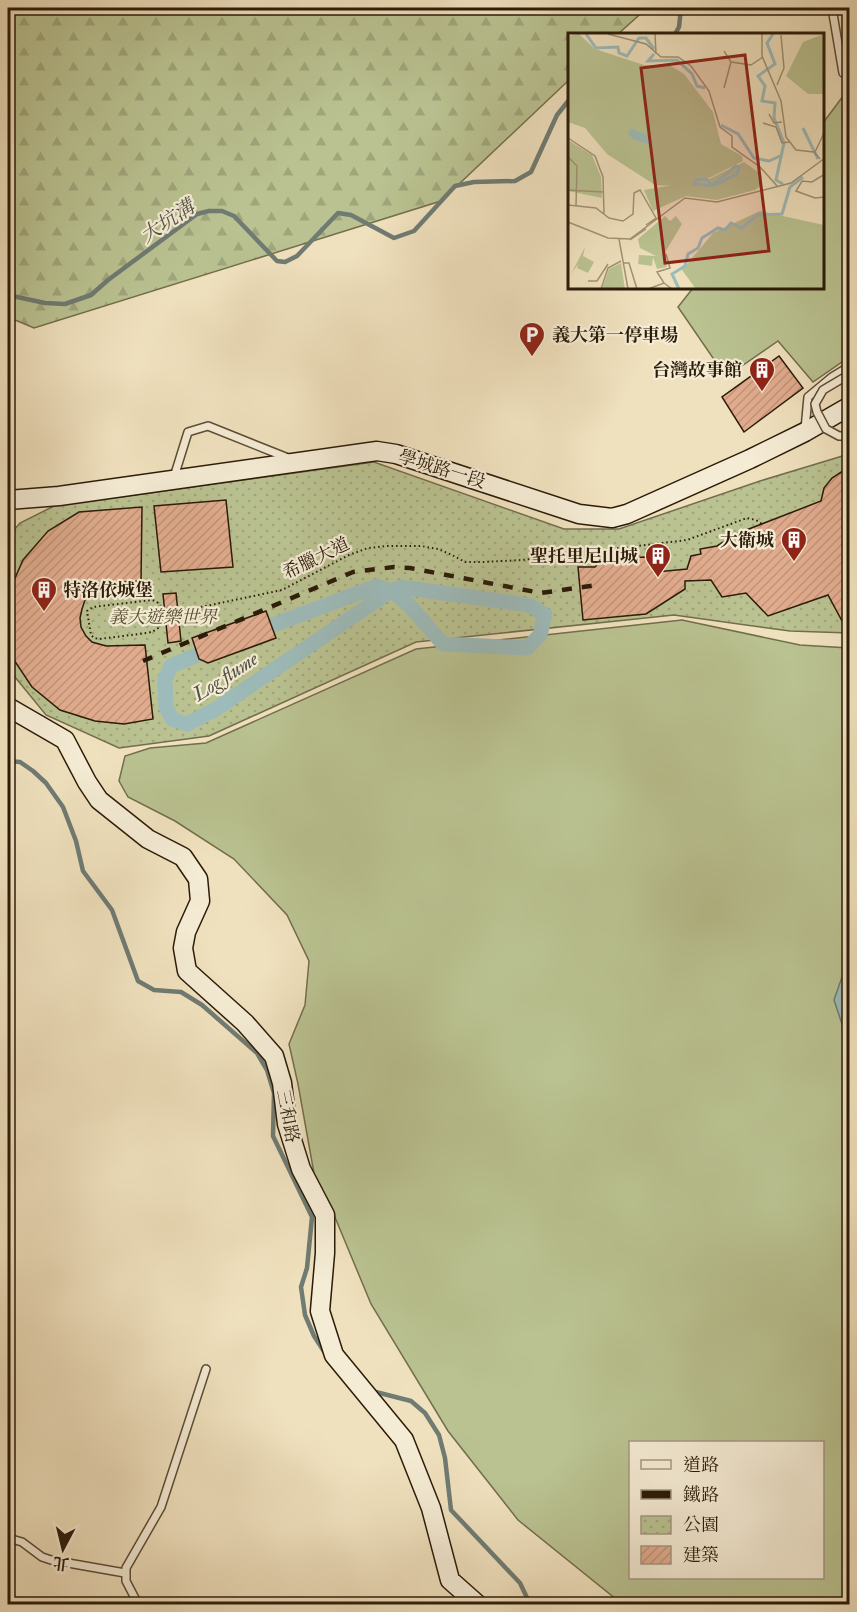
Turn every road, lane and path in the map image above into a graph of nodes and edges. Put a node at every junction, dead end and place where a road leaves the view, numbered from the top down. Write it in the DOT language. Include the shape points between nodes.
graph roads {
  1 [pos="832,8"];
  2 [pos="843,73"];
  3 [pos="849,366"];
  4 [pos="849,374"];
  5 [pos="849,406"];
  6 [pos="805,432"];
  7 [pos="849,436"];
  8 [pos="298,466"];
  9 [pos="173,480"];
  10 [pos="8,500"];
  11 [pos="762,524"];
  12 [pos="163,615"];
  13 [pos="8,707"];
  14 [pos="206,1369"];
  15 [pos="8,1538"];
  16 [pos="125,1573"];
  17 [pos="138,1605"];
  18 [pos="477,1605"];
  1 -- 2 [label="lane"];
  3 -- 6 [label="lane" via="808,397"];
  4 -- 7 [label="lane, bridge" via="823,390 815,404 826,429"];
  5 -- 6 [label="street, 學城路一段"];
  6 -- 8 [label="street, 學城路一段" via="612,518 579,513 396,454 377,451"];
  8 -- 9 [label="street, 學城路一段"];
  8 -- 9 [label="lane" via="208,426 188,432"];
  9 -- 10 [label="street, 學城路一段"];
  11 -- 12 [label="path, 希臘大道" via="747,518 687,540 496,562 465,562 421,546 368,548 282,590"];
  12 -- 12 [label="path" via="162,623 153,632 96,639 91,635 87,611 152,600 159,603"];
  13 -- 18 [label="street, 三和路" via="65,740 99,800 148,839 183,857 198,879 200,901 183,948 187,971 245,1023 274,1056 287,1124 301,1169 325,1215 320,1311 334,1355 404,1440 431,1508 450,1580"];
  14 -- 16 [label="lane" via="161,1506"];
  15 -- 16 [label="lane" via="51,1560"];
  16 -- 17 [label="lane"];
}
